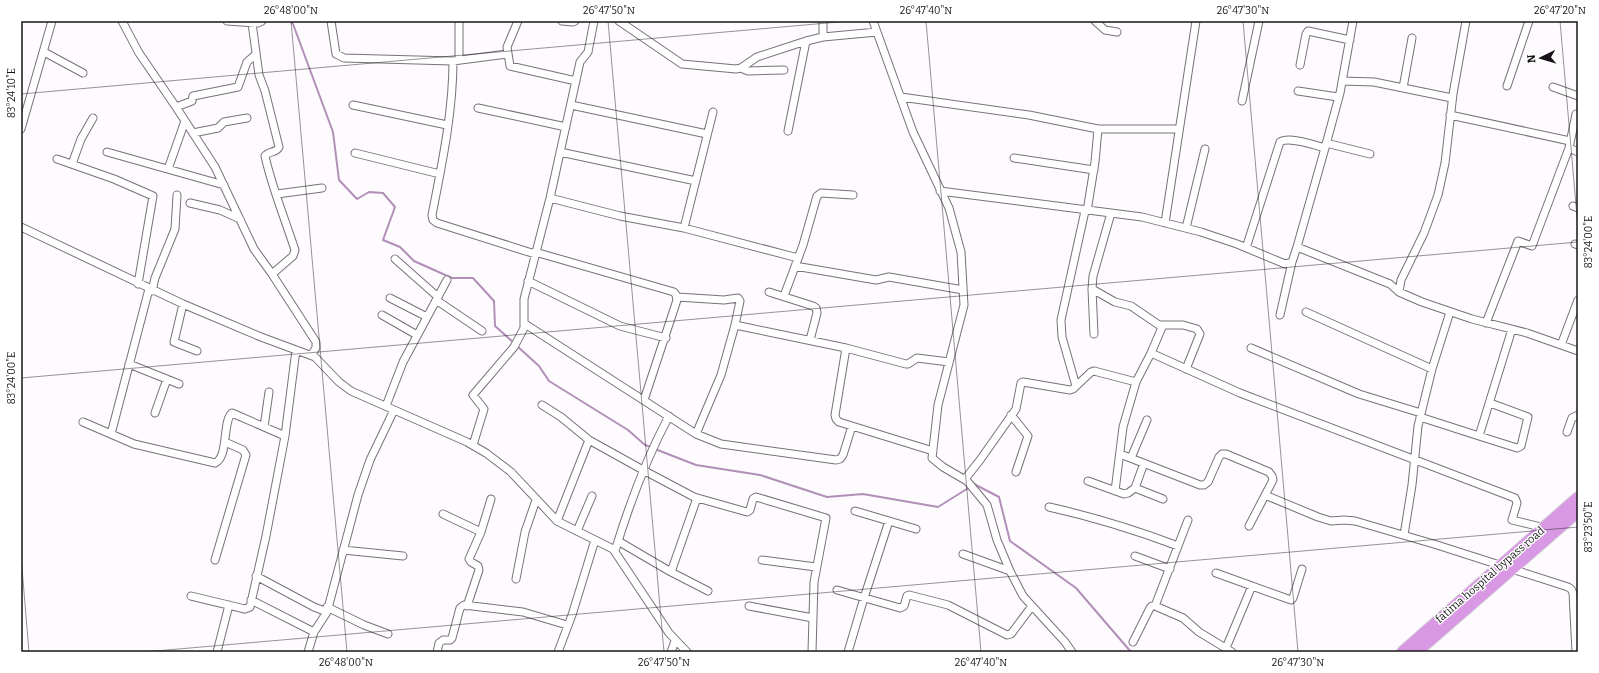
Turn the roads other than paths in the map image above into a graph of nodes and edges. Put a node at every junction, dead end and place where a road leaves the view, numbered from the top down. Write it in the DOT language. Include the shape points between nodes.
graph roads {
  1 [pos="52,21"];
  2 [pos="122,21"];
  3 [pos="227,21"];
  4 [pos="262,21"];
  5 [pos="331,21"];
  6 [pos="459,21"];
  7 [pos="518,21"];
  8 [pos="562,21"];
  9 [pos="575,21"];
  10 [pos="594,21"];
  11 [pos="619,21"];
  12 [pos="824,21"];
  13 [pos="873,21"];
  14 [pos="1095,21"];
  15 [pos="1196,21"];
  16 [pos="1259,21"];
  17 [pos="1353,21"];
  18 [pos="1466,21"];
  19 [pos="1529,21"];
  20 [pos="252,23"];
  21 [pos="877,32"];
  22 [pos="1118,32"];
  23 [pos="823,37"];
  24 [pos="1412,38"];
  25 [pos="1350,40"];
  26 [pos="806,41"];
  27 [pos="44,52"];
  28 [pos="256,54"];
  29 [pos="507,54"];
  30 [pos="456,61"];
  31 [pos="1300,65"];
  32 [pos="741,68"];
  33 [pos="784,70"];
  34 [pos="83,73"];
  35 [pos="576,81"];
  36 [pos="1342,81"];
  37 [pos="1507,86"];
  38 [pos="1554,87"];
  39 [pos="1403,88"];
  40 [pos="1298,91"];
  41 [pos="1578,96"];
  42 [pos="901,97"];
  43 [pos="1338,97"];
  44 [pos="1452,98"];
  45 [pos="1242,101"];
  46 [pos="353,105"];
  47 [pos="571,105"];
  48 [pos="176,107"];
  49 [pos="478,108"];
  50 [pos="713,112"];
  51 [pos="1576,114"];
  52 [pos="1450,115"];
  53 [pos="93,118"];
  54 [pos="247,118"];
  55 [pos="185,121"];
  56 [pos="448,125"];
  57 [pos="566,127"];
  58 [pos="21,129"];
  59 [pos="1098,129"];
  60 [pos="1179,129"];
  61 [pos="788,131"];
  62 [pos="193,133"];
  63 [pos="707,134"];
  64 [pos="1569,145"];
  65 [pos="1326,146"];
  66 [pos="1205,149"];
  67 [pos="107,152"];
  68 [pos="560,152"];
  69 [pos="1578,152"];
  70 [pos="355,154"];
  71 [pos="1370,154"];
  72 [pos="1014,158"];
  73 [pos="57,159"];
  74 [pos="72,164"];
  75 [pos="168,169"];
  76 [pos="1094,170"];
  77 [pos="440,174"];
  78 [pos="696,181"];
  79 [pos="224,185"];
  80 [pos="322,188"];
  81 [pos="940,190"];
  82 [pos="277,194"];
  83 [pos="177,195"];
  84 [pos="853,195"];
  85 [pos="550,198"];
  86 [pos="190,203"];
  87 [pos="1086,211"];
  88 [pos="1111,213"];
  89 [pos="240,219"];
  90 [pos="1165,223"];
  91 [pos="21,227"];
  92 [pos="684,228"];
  93 [pos="1186,228"];
  94 [pos="1297,247"];
  95 [pos="1246,248"];
  96 [pos="535,253"];
  97 [pos="798,258"];
  98 [pos="395,259"];
  99 [pos="1292,262"];
  100 [pos="795,266"];
  101 [pos="272,274"];
  102 [pos="447,280"];
  103 [pos="528,281"];
  104 [pos="138,284"];
  105 [pos="1092,289"];
  106 [pos="150,290"];
  107 [pos="963,290"];
  108 [pos="769,292"];
  109 [pos="1399,292"];
  110 [pos="784,296"];
  111 [pos="677,297"];
  112 [pos="390,298"];
  113 [pos="437,299"];
  114 [pos="1578,300"];
  115 [pos="182,304"];
  116 [pos="1306,312"];
  117 [pos="1450,312"];
  118 [pos="382,315"];
  119 [pos="1280,315"];
  120 [pos="427,317"];
  121 [pos="1486,323"];
  122 [pos="525,324"];
  123 [pos="735,325"];
  124 [pos="1163,325"];
  125 [pos="1512,329"];
  126 [pos="482,331"];
  127 [pos="417,334"];
  128 [pos="1094,334"];
  129 [pos="666,338"];
  130 [pos="810,340"];
  131 [pos="1561,345"];
  132 [pos="846,348"];
  133 [pos="1251,348"];
  134 [pos="296,350"];
  135 [pos="197,351"];
  136 [pos="1578,351"];
  137 [pos="1151,353"];
  138 [pos="311,355"];
  139 [pos="949,362"];
  140 [pos="129,364"];
  141 [pos="1186,369"];
  142 [pos="1432,369"];
  143 [pos="167,379"];
  144 [pos="1136,382"];
  145 [pos="179,384"];
  146 [pos="1076,386"];
  147 [pos="269,392"];
  148 [pos="644,400"];
  149 [pos="1490,403"];
  150 [pos="542,405"];
  151 [pos="386,406"];
  152 [pos="394,410"];
  153 [pos="155,413"];
  154 [pos="1011,415"];
  155 [pos="1420,415"];
  156 [pos="1578,415"];
  157 [pos="669,416"];
  158 [pos="1147,420"];
  159 [pos="82,422"];
  160 [pos="852,426"];
  161 [pos="264,427"];
  162 [pos="1567,432"];
  163 [pos="110,434"];
  164 [pos="696,434"];
  165 [pos="285,436"];
  166 [pos="1480,436"];
  167 [pos="589,440"];
  168 [pos="225,442"];
  169 [pos="473,445"];
  170 [pos="933,451"];
  171 [pos="1120,454"];
  172 [pos="1131,458"];
  173 [pos="1414,460"];
  174 [pos="1144,463"];
  175 [pos="642,470"];
  176 [pos="1016,472"];
  177 [pos="966,480"];
  178 [pos="1088,481"];
  179 [pos="1135,488"];
  180 [pos="1115,491"];
  181 [pos="1265,495"];
  182 [pos="592,496"];
  183 [pos="697,498"];
  184 [pos="1578,498"];
  185 [pos="491,499"];
  186 [pos="1163,499"];
  187 [pos="536,500"];
  188 [pos="1049,507"];
  189 [pos="855,511"];
  190 [pos="1578,511"];
  191 [pos="443,514"];
  192 [pos="1188,520"];
  193 [pos="557,521"];
  194 [pos="889,521"];
  195 [pos="1249,526"];
  196 [pos="1545,528"];
  197 [pos="916,529"];
  198 [pos="577,531"];
  199 [pos="481,532"];
  200 [pos="1404,536"];
  201 [pos="595,540"];
  202 [pos="618,541"];
  203 [pos="1178,546"];
  204 [pos="343,550"];
  205 [pos="614,551"];
  206 [pos="963,554"];
  207 [pos="403,556"];
  208 [pos="1135,556"];
  209 [pos="215,560"];
  210 [pos="762,560"];
  211 [pos="816,566"];
  212 [pos="1507,568"];
  213 [pos="1170,569"];
  214 [pos="1302,569"];
  215 [pos="1010,571"];
  216 [pos="671,572"];
  217 [pos="1216,573"];
  218 [pos="256,576"];
  219 [pos="516,579"];
  220 [pos="1252,586"];
  221 [pos="837,590"];
  222 [pos="708,591"];
  223 [pos="191,596"];
  224 [pos="864,598"];
  225 [pos="251,600"];
  226 [pos="229,605"];
  227 [pos="467,606"];
  228 [pos="749,606"];
  229 [pos="1032,606"];
  230 [pos="1156,606"];
  231 [pos="327,609"];
  232 [pos="1576,613"];
  233 [pos="813,618"];
  234 [pos="567,625"];
  235 [pos="314,632"];
  236 [pos="388,634"];
  237 [pos="675,641"];
  238 [pos="1133,642"];
  239 [pos="1229,650"];
  240 [pos="217,652"];
  241 [pos="308,652"];
  242 [pos="437,652"];
  243 [pos="558,652"];
  244 [pos="671,652"];
  245 [pos="687,652"];
  246 [pos="812,652"];
  247 [pos="848,652"];
  248 [pos="1072,652"];
  249 [pos="1403,652"];
  250 [pos="1416,652"];
  251 [pos="1576,652"];
  1 -- 27 [label="street"];
  2 -- 48 [label="street" via="139,53"];
  3 -- 20 [label="street"];
  4 -- 20 [label="street" via="258,24"];
  5 -- 30 [label="street" via="336,54 340,58"];
  6 -- 30 [label="street"];
  7 -- 29 [label="street"];
  8 -- 9 [label="street"];
  10 -- 35 [label="street" via="588,52 581,60"];
  11 -- 32 [label="street" via="682,64"];
  12 -- 23 [label="street"];
  13 -- 21 [label="street"];
  14 -- 22 [label="street" via="1105,30"];
  15 -- 60 [label="street"];
  16 -- 45 [label="street"];
  17 -- 25 [label="street"];
  18 -- 44 [label="street"];
  19 -- 37 [label="street"];
  20 -- 28 [label="street"];
  21 -- 23 [label="street"];
  21 -- 42 [label="street"];
  23 -- 26 [label="street"];
  24 -- 39 [label="street"];
  25 -- 31 [label="street" via="1308,31"];
  25 -- 36 [label="street"];
  26 -- 32 [label="street" via="757,57"];
  26 -- 61 [label="street"];
  27 -- 34 [label="street"];
  27 -- 58 [label="street"];
  28 -- 48 [label="street" via="247,62 238,87 193,96 192,101"];
  28 -- 82 [label="street" via="259,75 266,91 279,147 265,156"];
  29 -- 30 [label="street"];
  29 -- 35 [label="street" via="512,67"];
  30 -- 56 [label="street"];
  32 -- 33 [label="street" via="748,71"];
  35 -- 47 [label="street"];
  36 -- 39 [label="street" via="1374,82"];
  36 -- 43 [label="street"];
  38 -- 41 [label="street"];
  39 -- 44 [label="street"];
  40 -- 43 [label="street"];
  42 -- 59 [label="street" via="1028,115"];
  42 -- 81 [label="street" via="913,132"];
  43 -- 65 [label="street"];
  44 -- 52 [label="street"];
  46 -- 56 [label="street"];
  47 -- 57 [label="street"];
  47 -- 63 [label="street"];
  48 -- 55 [label="street"];
  49 -- 57 [label="street"];
  50 -- 63 [label="street"];
  51 -- 64 [label="street"];
  52 -- 64 [label="street"];
  52 -- 109 [label="street" via="1445,163 1438,196 1424,233 1401,280"];
  53 -- 74 [label="street" via="81,139"];
  54 -- 62 [label="street" via="224,122 218,128"];
  55 -- 62 [label="street"];
  55 -- 75 [label="street"];
  56 -- 77 [label="street"];
  57 -- 68 [label="street"];
  59 -- 60 [label="street"];
  59 -- 76 [label="street"];
  60 -- 90 [label="street"];
  62 -- 79 [label="street"];
  63 -- 78 [label="street"];
  64 -- 69 [label="street"];
  64 -- 121 [label="street" via="1532,246 1518,241"];
  65 -- 71 [label="street"];
  65 -- 94 [label="street"];
  65 -- 95 [label="street" via="1291,140 1280,142"];
  66 -- 93 [label="street"];
  67 -- 75 [label="street"];
  68 -- 78 [label="street"];
  68 -- 85 [label="street"];
  70 -- 77 [label="street"];
  72 -- 76 [label="street"];
  73 -- 74 [label="street"];
  74 -- 104 [label="street" via="154,196"];
  75 -- 79 [label="street"];
  76 -- 87 [label="street"];
  77 -- 96 [label="street" via="432,215 435,222"];
  78 -- 92 [label="street"];
  79 -- 89 [label="street"];
  80 -- 82 [label="street"];
  81 -- 87 [label="street"];
  81 -- 107 [label="street" via="961,252"];
  82 -- 101 [label="street" via="294,253"];
  83 -- 106 [label="street" via="175,229"];
  84 -- 97 [label="street" via="816,196"];
  85 -- 92 [label="street" via="620,216"];
  85 -- 96 [label="street"];
  86 -- 89 [label="street" via="220,210"];
  87 -- 88 [label="street"];
  87 -- 146 [label="street" via="1061,320 1063,342"];
  88 -- 90 [label="street"];
  88 -- 105 [label="street" via="1093,276"];
  89 -- 101 [label="street" via="254,249"];
  90 -- 93 [label="street"];
  91 -- 104 [label="street"];
  92 -- 97 [label="street"];
  93 -- 95 [label="street"];
  94 -- 99 [label="street"];
  94 -- 109 [label="street" via="1390,284"];
  95 -- 99 [label="street" via="1285,264"];
  96 -- 103 [label="street"];
  96 -- 111 [label="street" via="674,292"];
  97 -- 100 [label="street"];
  98 -- 113 [label="street"];
  99 -- 119 [label="street"];
  100 -- 107 [label="street" via="876,280 889,277"];
  100 -- 110 [label="street"];
  101 -- 138 [label="street" via="316,342 316,348"];
  102 -- 113 [label="street"];
  103 -- 122 [label="street" via="524,299"];
  103 -- 129 [label="street" via="620,326"];
  104 -- 106 [label="street"];
  105 -- 124 [label="street" via="1115,302 1130,306"];
  105 -- 128 [label="street"];
  106 -- 115 [label="street"];
  106 -- 140 [label="street"];
  107 -- 139 [label="street" via="964,305"];
  108 -- 110 [label="street"];
  109 -- 117 [label="street"];
  110 -- 130 [label="street" via="816,308"];
  111 -- 123 [label="street" via="740,299"];
  111 -- 129 [label="street"];
  112 -- 120 [label="street"];
  113 -- 120 [label="street"];
  113 -- 126 [label="street"];
  114 -- 131 [label="street"];
  115 -- 134 [label="street"];
  115 -- 135 [label="street" via="174,342"];
  116 -- 142 [label="street"];
  117 -- 121 [label="street"];
  117 -- 142 [label="street"];
  118 -- 127 [label="street"];
  120 -- 127 [label="street"];
  121 -- 125 [label="street"];
  122 -- 148 [label="street"];
  122 -- 169 [label="street" via="521,337 514,347 473,395 484,408"];
  123 -- 130 [label="street"];
  123 -- 164 [label="street" via="721,375"];
  124 -- 137 [label="street"];
  124 -- 141 [label="street" via="1183,325 1199,331"];
  125 -- 131 [label="street"];
  125 -- 149 [label="street"];
  127 -- 151 [label="street"];
  129 -- 148 [label="street"];
  130 -- 132 [label="street"];
  131 -- 136 [label="street"];
  132 -- 139 [label="street" via="906,364 917,358"];
  132 -- 160 [label="street" via="835,415 839,422"];
  133 -- 155 [label="street" via="1359,394"];
  134 -- 138 [label="street"];
  134 -- 165 [label="street"];
  137 -- 141 [label="street"];
  137 -- 144 [label="street"];
  138 -- 151 [label="street" via="344,386"];
  139 -- 170 [label="street" via="938,405"];
  140 -- 143 [label="street"];
  140 -- 163 [label="street"];
  141 -- 173 [label="street" via="1240,393"];
  142 -- 155 [label="street"];
  143 -- 145 [label="street"];
  143 -- 153 [label="street"];
  144 -- 146 [label="street" via="1094,371"];
  144 -- 171 [label="street" via="1123,427"];
  146 -- 154 [label="street" via="1070,390 1021,383 1017,407"];
  147 -- 161 [label="street"];
  148 -- 157 [label="street"];
  149 -- 166 [label="street"];
  149 -- 166 [label="street" via="1528,417 1521,446 1517,448"];
  150 -- 167 [label="street"];
  151 -- 152 [label="street"];
  152 -- 169 [label="street"];
  152 -- 204 [label="street" via="370,460"];
  154 -- 176 [label="street" via="1028,436"];
  154 -- 177 [label="street"];
  155 -- 166 [label="street"];
  155 -- 173 [label="street"];
  156 -- 162 [label="street" via="1572,418"];
  157 -- 164 [label="street"];
  157 -- 175 [label="street"];
  158 -- 172 [label="street"];
  159 -- 163 [label="street"];
  160 -- 164 [label="street" via="843,455 836,460 721,444"];
  160 -- 170 [label="street"];
  161 -- 165 [label="street"];
  161 -- 168 [label="street" via="232,413"];
  163 -- 168 [label="street" via="146,448 215,463 219,460"];
  165 -- 218 [label="street"];
  167 -- 175 [label="street"];
  167 -- 193 [label="street"];
  168 -- 209 [label="street" via="243,450 246,455"];
  169 -- 187 [label="street" via="506,468"];
  170 -- 177 [label="street" via="932,458"];
  171 -- 172 [label="street"];
  171 -- 180 [label="street"];
  172 -- 174 [label="street"];
  173 -- 196 [label="street" via="1515,498 1517,503 1512,520"];
  173 -- 200 [label="street"];
  174 -- 179 [label="street"];
  174 -- 181 [label="street" via="1204,485 1208,482 1219,457 1226,454 1269,472 1273,480"];
  175 -- 183 [label="street"];
  175 -- 202 [label="street"];
  177 -- 215 [label="street" via="987,505 997,540"];
  178 -- 180 [label="street"];
  179 -- 180 [label="street" via="1126,495"];
  179 -- 186 [label="street"];
  181 -- 195 [label="street"];
  181 -- 200 [label="street" via="1325,519 1355,521"];
  182 -- 198 [label="street"];
  183 -- 211 [label="street" via="747,512 756,497 824,516 826,520"];
  183 -- 216 [label="street"];
  184 -- 196 [label="highway, fatima hospital bypass road"];
  185 -- 199 [label="street"];
  187 -- 193 [label="street"];
  187 -- 219 [label="street" via="525,532"];
  188 -- 203 [label="street" via="1084,514"];
  189 -- 194 [label="street"];
  190 -- 212 [label="highway, fatima hospital bypass road"];
  191 -- 199 [label="street"];
  192 -- 203 [label="street"];
  193 -- 198 [label="street"];
  194 -- 197 [label="street"];
  194 -- 224 [label="street"];
  196 -- 212 [label="highway, fatima hospital bypass road"];
  198 -- 201 [label="street"];
  199 -- 227 [label="street" via="469,559 479,570"];
  200 -- 212 [label="street"];
  201 -- 205 [label="street"];
  201 -- 234 [label="street"];
  202 -- 205 [label="street"];
  202 -- 216 [label="street"];
  203 -- 213 [label="street"];
  204 -- 207 [label="street"];
  204 -- 231 [label="street"];
  205 -- 237 [label="street"];
  206 -- 215 [label="street"];
  208 -- 213 [label="street"];
  210 -- 211 [label="street"];
  211 -- 233 [label="street"];
  212 -- 232 [label="street" via="1568,587 1571,589"];
  212 -- 249 [label="highway, fatima hospital bypass road"];
  212 -- 250 [label="highway, fatima hospital bypass road"];
  213 -- 230 [label="street"];
  214 -- 220 [label="street" via="1291,600"];
  215 -- 229 [label="street" via="1023,596"];
  216 -- 222 [label="street"];
  217 -- 220 [label="street"];
  218 -- 225 [label="street"];
  218 -- 231 [label="street" via="314,607"];
  220 -- 239 [label="street"];
  221 -- 224 [label="street"];
  223 -- 226 [label="street"];
  224 -- 229 [label="street" via="900,608 904,606 909,595 944,604 1007,635 1011,634"];
  224 -- 247 [label="street"];
  225 -- 226 [label="street" via="248,609"];
  225 -- 235 [label="street"];
  226 -- 240 [label="street"];
  227 -- 234 [label="street" via="523,612"];
  227 -- 242 [label="street" via="460,608 450,640 441,641"];
  228 -- 233 [label="street"];
  229 -- 248 [label="street"];
  230 -- 238 [label="street" via="1150,608"];
  230 -- 239 [label="street" via="1183,618 1199,632"];
  231 -- 235 [label="street"];
  231 -- 236 [label="street"];
  232 -- 251 [label="street"];
  233 -- 246 [label="street"];
  234 -- 243 [label="street"];
  235 -- 241 [label="street"];
  237 -- 244 [label="street"];
  237 -- 245 [label="street"];
}
